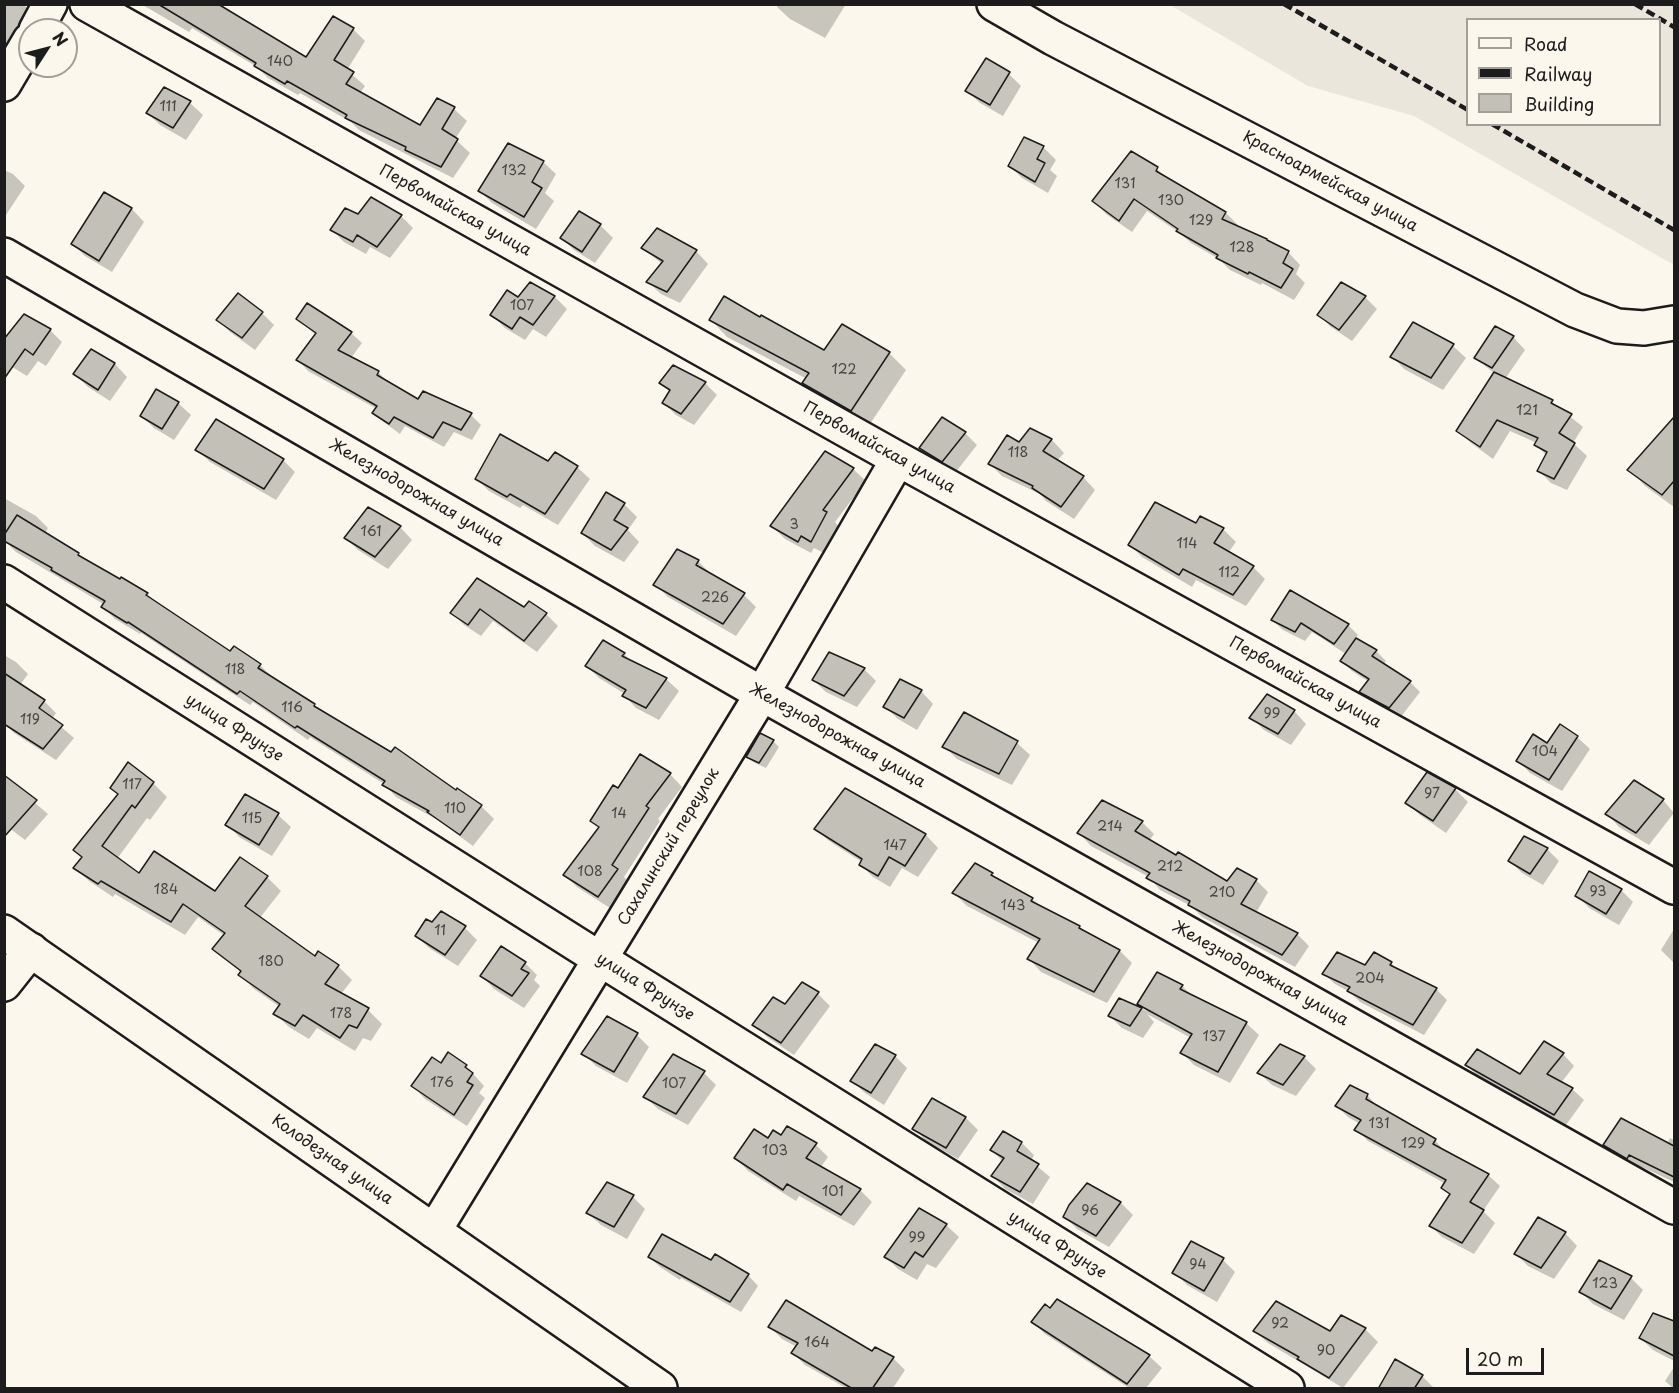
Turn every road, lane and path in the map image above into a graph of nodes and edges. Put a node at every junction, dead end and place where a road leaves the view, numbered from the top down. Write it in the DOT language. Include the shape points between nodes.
graph roads {
  1 [pos="50,4"];
  2 [pos="87,4"];
  3 [pos="994,4"];
  4 [pos="42,18"];
  5 [pos="18,60"];
  6 [pos="4,84"];
  7 [pos="4,255"];
  8 [pos="1674,323"];
  9 [pos="897,459"];
  10 [pos="4,582"];
  11 [pos="762,694"];
  12 [pos="1674,887"];
  13 [pos="4,932"];
  14 [pos="31,950"];
  15 [pos="600,959"];
  16 [pos="4,984"];
  17 [pos="1674,1207"];
  18 [pos="434,1231"];
  19 [pos="660,1389"];
  20 [pos="1287,1389"];
  1 -- 4 [label="street"];
  2 -- 9 [label="street, Первомайская улица"];
  3 -- 8 [label="street, Красноармейская улица" via="1575,310 1617,326 1644,328"];
  5 -- 6 [label="street"];
  7 -- 11 [label="street, Железнодорожная улица"];
  9 -- 11 [label="street, Сахалинский переулок"];
  9 -- 12 [label="street, Первомайская улица"];
  10 -- 15 [label="street, улица Фрунзе"];
  11 -- 15 [label="street, Сахалинский переулок"];
  11 -- 17 [label="street, Железнодорожная улица"];
  13 -- 14 [label="street, Колодезная улица"];
  14 -- 16 [label="street"];
  14 -- 18 [label="street, Колодезная улица"];
  15 -- 18 [label="street, Сахалинский переулок"];
  15 -- 20 [label="street, улица Фрунзе"];
  18 -- 19 [label="street, Колодезная улица"];
}
